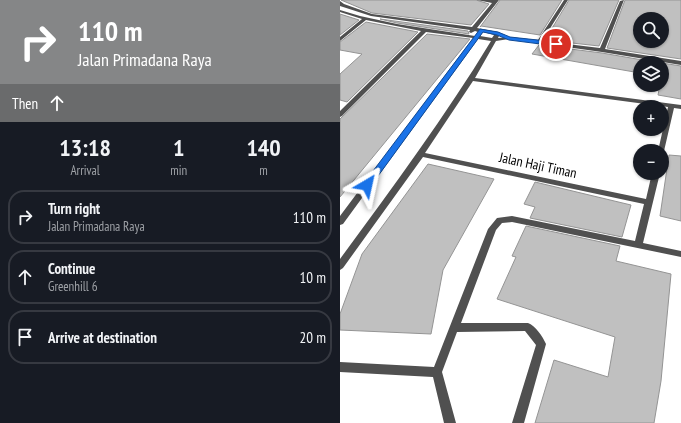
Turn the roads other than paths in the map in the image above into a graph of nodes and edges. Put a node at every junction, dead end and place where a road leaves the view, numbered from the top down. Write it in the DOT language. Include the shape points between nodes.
graph roads {
  1 [pos="479,0"];
  2 [pos="566,0"];
  3 [pos="496,1"];
  4 [pos="622,1"];
  5 [pos="341,4"];
  6 [pos="340,11"];
  7 [pos="364,20"];
  8 [pos="473,29"];
  9 [pos="425,30"];
  10 [pos="482,30"];
  11 [pos="498,33"];
  12 [pos="468,35"];
  13 [pos="476,37"];
  14 [pos="509,38"];
  15 [pos="340,39"];
  16 [pos="494,40"];
  17 [pos="538,42"];
  18 [pos="602,50"];
  19 [pos="681,63"];
  20 [pos="471,79"];
  21 [pos="671,106"];
  22 [pos="681,107"];
  23 [pos="340,115"];
  24 [pos="663,144"];
  25 [pos="421,154"];
  26 [pos="654,180"];
  27 [pos="649,202"];
  28 [pos="340,222"];
  29 [pos="638,246"];
  30 [pos="681,254"];
  31 [pos="340,266"];
  32 [pos="454,328"];
  33 [pos="340,367"];
  34 [pos="437,372"];
  35 [pos="450,423"];
  36 [pos="518,423"];
  1 -- 3 [label="street"];
  2 -- 17 [label="street"];
  3 -- 8 [label="street"];
  4 -- 18 [label="street"];
  5 -- 8 [label="street" via="372,15"];
  6 -- 7 [label="street"];
  7 -- 9 [label="street"];
  7 -- 15 [label="street"];
  8 -- 10 [label="street"];
  8 -- 12 [label="street"];
  9 -- 12 [label="street"];
  9 -- 23 [label="street"];
  10 -- 11 [label="street"];
  10 -- 13 [label="street"];
  11 -- 14 [label="street"];
  11 -- 16 [label="street"];
  12 -- 13 [label="street"];
  13 -- 16 [label="street"];
  13 -- 28 [label="street"];
  14 -- 16 [label="street"];
  14 -- 17 [label="street"];
  16 -- 20 [label="street"];
  17 -- 18 [label="street"];
  18 -- 19 [label="street"];
  20 -- 21 [label="street"];
  20 -- 25 [label="street"];
  21 -- 22 [label="street"];
  21 -- 24 [label="street"];
  25 -- 27 [label="street, Jalan Haji Timan"];
  25 -- 31 [label="street"];
  26 -- 27 [label="street"];
  27 -- 29 [label="street"];
  29 -- 30 [label="street"];
  29 -- 32 [label="street" via="512,219 500,220 492,229"];
  32 -- 34 [label="street"];
  32 -- 36 [label="street" via="528,327 541,344"];
  33 -- 34 [label="street"];
  34 -- 35 [label="street"];
}
